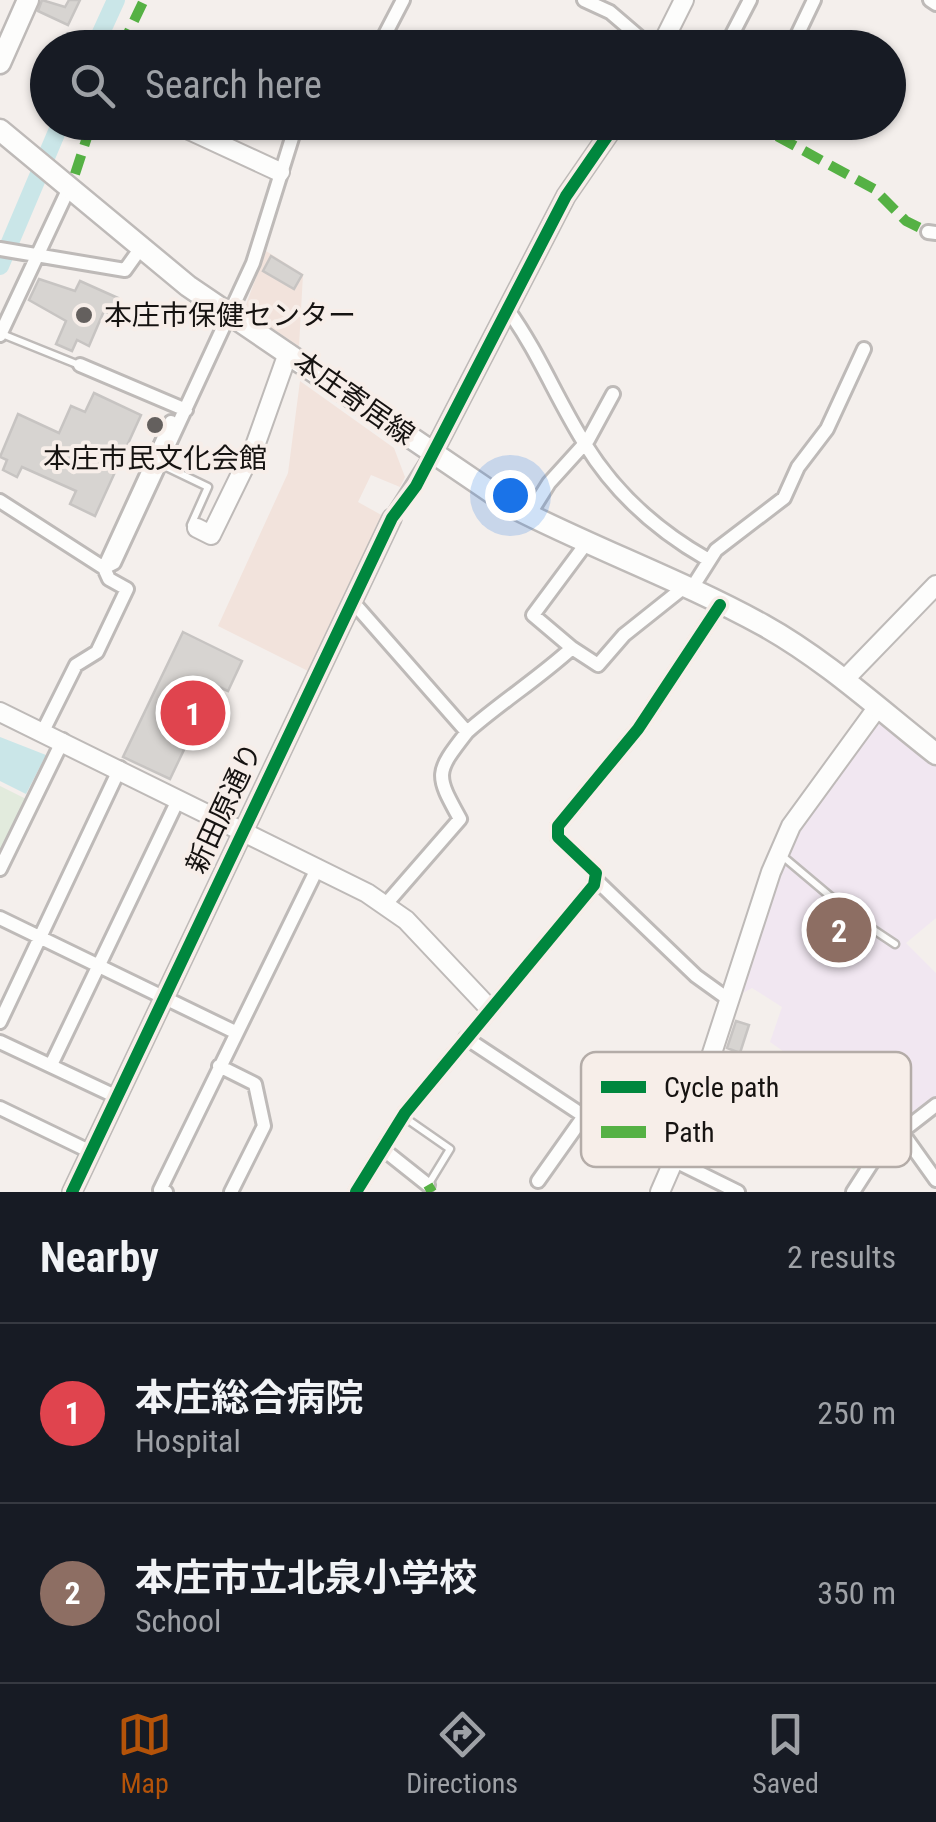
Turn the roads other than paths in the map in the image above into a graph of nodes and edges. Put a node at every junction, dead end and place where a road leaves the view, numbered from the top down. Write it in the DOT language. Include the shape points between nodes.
graph roads {
  1 [pos="28,0"];
  2 [pos="403,0"];
  3 [pos="584,0"];
  4 [pos="684,0"];
  5 [pos="750,0"];
  6 [pos="814,0"];
  7 [pos="613,6"];
  8 [pos="387,30"];
  9 [pos="635,30"];
  10 [pos="669,30"];
  11 [pos="735,30"];
  12 [pos="800,30"];
  13 [pos="0,63"];
  14 [pos="0,130"];
  15 [pos="211,140"];
  16 [pos="291,140"];
  17 [pos="605,140"];
  18 [pos="280,172"];
  19 [pos="68,187"];
  20 [pos="0,250"];
  21 [pos="34,254"];
  22 [pos="135,256"];
  23 [pos="508,310"];
  24 [pos="229,315"];
  25 [pos="0,334"];
  26 [pos="864,349"];
  27 [pos="288,353"];
  28 [pos="80,366"];
  29 [pos="613,394"];
  30 [pos="182,409"];
  31 [pos="585,445"];
  32 [pos="433,453"];
  33 [pos="156,463"];
  34 [pos="0,501"];
  35 [pos="529,516"];
  36 [pos="392,518"];
  37 [pos="197,528"];
  38 [pos="585,545"];
  39 [pos="707,559"];
  40 [pos="104,568"];
  41 [pos="686,590"];
  42 [pos="933,593"];
  43 [pos="352,600"];
  44 [pos="720,605"];
  45 [pos="572,648"];
  46 [pos="844,680"];
  47 [pos="877,708"];
  48 [pos="0,712"];
  49 [pos="43,730"];
  50 [pos="467,732"];
  51 [pos="63,740"];
  52 [pos="935,751"];
  53 [pos="120,768"];
  54 [pos="178,800"];
  55 [pos="241,830"];
  56 [pos="779,853"];
  57 [pos="318,867"];
  58 [pos="0,870"];
  59 [pos="595,879"];
  60 [pos="386,904"];
  61 [pos="0,918"];
  62 [pos="40,938"];
  63 [pos="895,944"];
  64 [pos="98,965"];
  65 [pos="164,996"];
  66 [pos="728,999"];
  67 [pos="489,1008"];
  68 [pos="0,1022"];
  69 [pos="236,1032"];
  70 [pos="466,1038"];
  71 [pos="0,1042"];
  72 [pos="710,1052"];
  73 [pos="51,1065"];
  74 [pos="220,1066"];
  75 [pos="117,1097"];
  76 [pos="936,1105"];
  77 [pos="0,1108"];
  78 [pos="581,1114"];
  79 [pos="403,1117"];
  80 [pos="581,1120"];
  81 [pos="911,1123"];
  82 [pos="911,1146"];
  83 [pos="384,1150"];
  84 [pos="91,1152"];
  85 [pos="671,1167"];
  86 [pos="686,1167"];
  87 [pos="869,1167"];
  88 [pos="936,1180"];
  89 [pos="428,1185"];
  90 [pos="534,1186"];
  91 [pos="72,1192"];
  92 [pos="166,1192"];
  93 [pos="231,1192"];
  94 [pos="356,1192"];
  95 [pos="660,1192"];
  96 [pos="738,1192"];
  97 [pos="854,1192"];
  1 -- 13 [label="main road"];
  2 -- 8 [label="street"];
  3 -- 7 [label="street"];
  4 -- 10 [label="street"];
  5 -- 11 [label="street"];
  6 -- 12 [label="street"];
  7 -- 9 [label="street"];
  14 -- 19 [label="main road, 本庄寄居線"];
  15 -- 18 [label="street"];
  16 -- 18 [label="street"];
  17 -- 23 [label="street" via="566,196"];
  18 -- 24 [label="street" via="253,263"];
  19 -- 21 [label="street"];
  19 -- 24 [label="main road, 本庄寄居線"];
  20 -- 21 [label="street"];
  21 -- 22 [label="street" via="125,270"];
  21 -- 25 [label="street"];
  23 -- 31 [label="street"];
  23 -- 32 [label="street"];
  24 -- 27 [label="main road, 本庄寄居線"];
  24 -- 30 [label="street" via="214,332"];
  25 -- 28 [label="lane"];
  26 -- 39 [label="street" via="827,429 784,498"];
  27 -- 32 [label="main road, 本庄寄居線"];
  27 -- 37 [label="street" via="256,443 211,535"];
  28 -- 30 [label="street"];
  29 -- 31 [label="street"];
  30 -- 33 [label="street"];
  31 -- 35 [label="street"];
  31 -- 39 [label="street" via="642,515"];
  32 -- 35 [label="main road, 本庄寄居線"];
  32 -- 36 [label="street, 新田原通り"];
  33 -- 37 [label="lane" via="208,487 191,525"];
  33 -- 40 [label="street"];
  34 -- 40 [label="street"];
  35 -- 38 [label="main road, 本庄寄居線"];
  36 -- 43 [label="street, 新田原通り"];
  38 -- 41 [label="main road, 本庄寄居線"];
  38 -- 45 [label="street" via="533,615"];
  39 -- 41 [label="street"];
  40 -- 49 [label="street" via="109,580 127,589 97,652 76,665"];
  41 -- 44 [label="main road, 本庄寄居線"];
  41 -- 45 [label="street" via="624,635 598,664"];
  42 -- 46 [label="street"];
  43 -- 50 [label="street"];
  43 -- 55 [label="street, 新田原通り"];
  44 -- 46 [label="main road, 本庄寄居線" via="785,638"];
  44 -- 59 [label="street" via="638,730 558,826 558,837"];
  45 -- 50 [label="street"];
  46 -- 47 [label="main road, 本庄寄居線"];
  47 -- 52 [label="main road, 本庄寄居線"];
  47 -- 56 [label="street"];
  48 -- 49 [label="street"];
  49 -- 51 [label="street"];
  50 -- 60 [label="street" via="439,776 460,820"];
  51 -- 53 [label="street"];
  51 -- 58 [label="street"];
  53 -- 54 [label="street"];
  53 -- 62 [label="street"];
  54 -- 55 [label="street"];
  54 -- 64 [label="street"];
  55 -- 57 [label="street"];
  55 -- 65 [label="street, 新田原通り"];
  56 -- 63 [label="lane"];
  56 -- 66 [label="street"];
  57 -- 60 [label="street"];
  57 -- 69 [label="street"];
  59 -- 66 [label="street"];
  59 -- 67 [label="street"];
  60 -- 67 [label="street"];
  61 -- 62 [label="street"];
  62 -- 64 [label="street"];
  62 -- 68 [label="street"];
  64 -- 65 [label="street"];
  64 -- 73 [label="street"];
  65 -- 69 [label="street"];
  65 -- 75 [label="street, 新田原通り"];
  66 -- 72 [label="street"];
  67 -- 70 [label="street"];
  69 -- 74 [label="street"];
  70 -- 78 [label="street"];
  70 -- 79 [label="street"];
  71 -- 73 [label="street"];
  73 -- 75 [label="street"];
  74 -- 92 [label="street" via="160,1190"];
  74 -- 93 [label="street" via="256,1084 264,1126"];
  75 -- 84 [label="street, 新田原通り"];
  76 -- 81 [label="street"];
  77 -- 84 [label="street"];
  79 -- 83 [label="street"];
  79 -- 89 [label="lane" via="450,1149"];
  80 -- 90 [label="street"];
  82 -- 88 [label="street"];
  83 -- 89 [label="street"];
  83 -- 94 [label="street"];
  84 -- 91 [label="street, 新田原通り"];
  85 -- 95 [label="street"];
  86 -- 96 [label="street"];
  87 -- 97 [label="street"];
}
